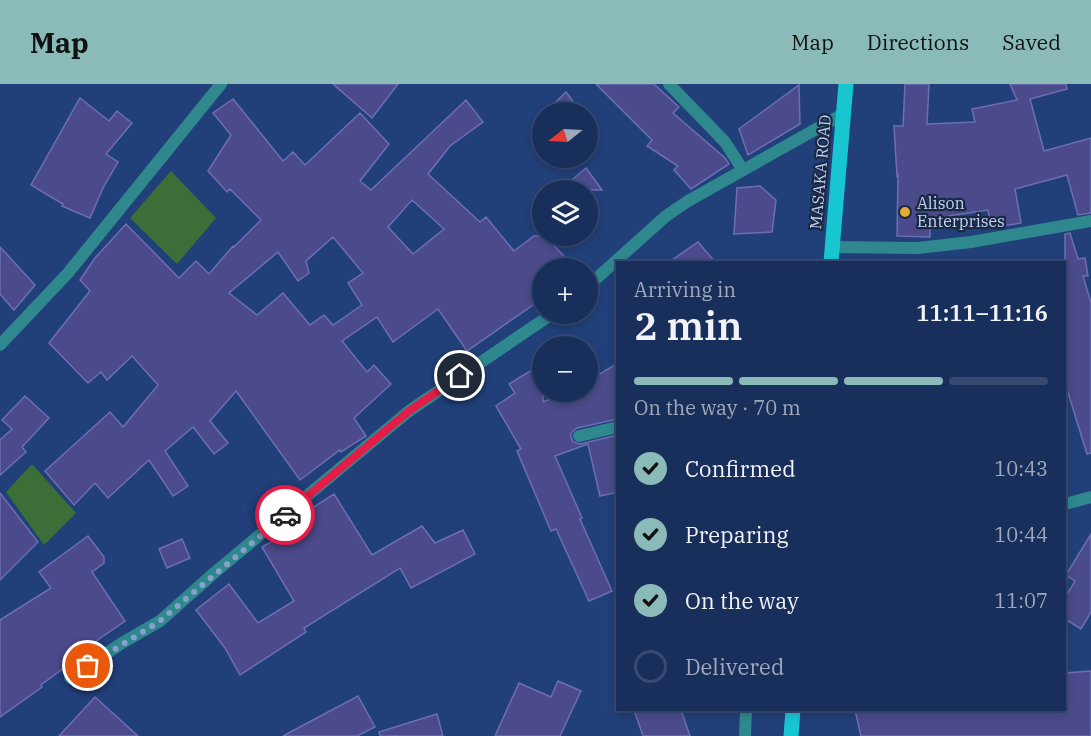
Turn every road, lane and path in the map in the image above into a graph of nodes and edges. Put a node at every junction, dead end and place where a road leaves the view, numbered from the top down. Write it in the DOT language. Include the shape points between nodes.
graph roads {
  1 [pos="221,84"];
  2 [pos="669,84"];
  3 [pos="846,84"];
  4 [pos="843,114"];
  5 [pos="743,170"];
  6 [pos="1091,221"];
  7 [pos="831,255"];
  8 [pos="598,277"];
  9 [pos="537,324"];
  10 [pos="0,345"];
  11 [pos="616,428"];
  12 [pos="579,436"];
  13 [pos="1091,497"];
  14 [pos="1066,504"];
  15 [pos="70,678"];
  16 [pos="746,711"];
  17 [pos="793,711"];
  18 [pos="745,736"];
  19 [pos="791,736"];
  1 -- 10 [label="street" via="68,273"];
  2 -- 5 [label="street" via="725,142"];
  3 -- 4 [label="main road, MASAKA ROAD"];
  4 -- 5 [label="street"];
  4 -- 7 [label="main road, MASAKA ROAD"];
  5 -- 8 [label="street" via="666,216"];
  6 -- 7 [label="street" via="971,242"];
  9 -- 15 [label="street" via="409,411 160,621"];
  11 -- 12 [label="street"];
  13 -- 14 [label="street"];
  16 -- 18 [label="street"];
  17 -- 19 [label="main road"];
}
